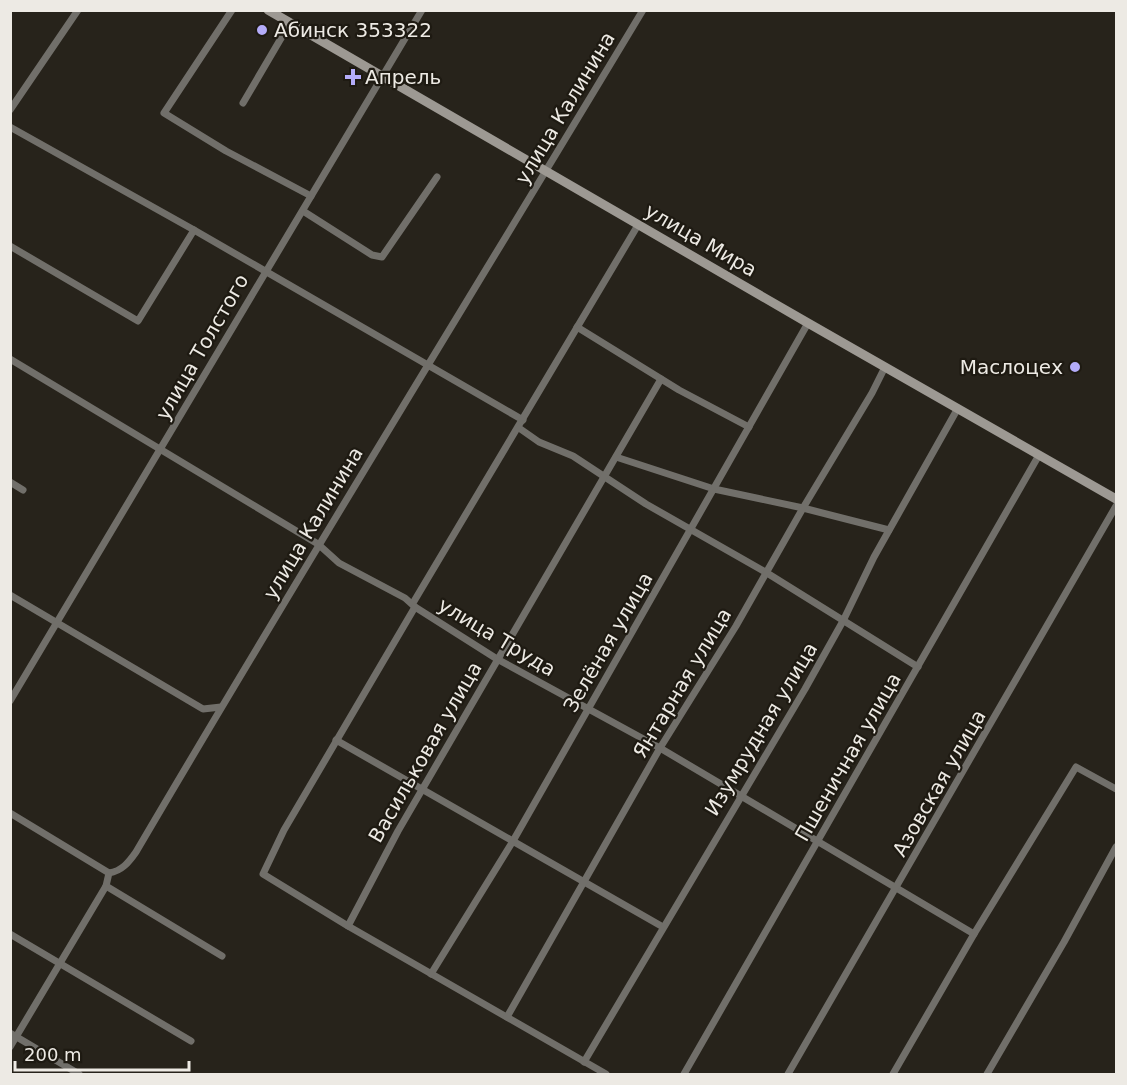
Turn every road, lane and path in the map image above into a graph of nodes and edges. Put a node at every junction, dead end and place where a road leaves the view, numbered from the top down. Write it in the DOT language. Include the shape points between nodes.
graph roads {
  1 [pos="78,10"];
  2 [pos="232,10"];
  3 [pos="268,10"];
  4 [pos="422,10"];
  5 [pos="643,10"];
  6 [pos="290,23"];
  7 [pos="381,77"];
  8 [pos="243,102"];
  9 [pos="10,110"];
  10 [pos="10,127"];
  11 [pos="546,172"];
  12 [pos="437,177"];
  13 [pos="311,196"];
  14 [pos="303,211"];
  15 [pos="638,225"];
  16 [pos="194,230"];
  17 [pos="10,246"];
  18 [pos="265,272"];
  19 [pos="808,323"];
  20 [pos="577,327"];
  21 [pos="10,359"];
  22 [pos="429,366"];
  23 [pos="885,367"];
  24 [pos="661,379"];
  25 [pos="958,408"];
  26 [pos="523,420"];
  27 [pos="749,427"];
  28 [pos="519,428"];
  29 [pos="160,450"];
  30 [pos="1039,455"];
  31 [pos="616,457"];
  32 [pos="604,476"];
  33 [pos="10,482"];
  34 [pos="714,489"];
  35 [pos="22,490"];
  36 [pos="1116,499"];
  37 [pos="1116,506"];
  38 [pos="803,508"];
  39 [pos="690,530"];
  40 [pos="889,530"];
  41 [pos="318,544"];
  42 [pos="767,573"];
  43 [pos="10,595"];
  44 [pos="414,605"];
  45 [pos="843,621"];
  46 [pos="58,623"];
  47 [pos="497,659"];
  48 [pos="918,667"];
  49 [pos="10,701"];
  50 [pos="222,707"];
  51 [pos="588,710"];
  52 [pos="336,741"];
  53 [pos="660,748"];
  54 [pos="424,789"];
  55 [pos="1116,789"];
  56 [pos="741,795"];
  57 [pos="10,813"];
  58 [pos="513,841"];
  59 [pos="818,841"];
  60 [pos="1116,847"];
  61 [pos="109,873"];
  62 [pos="584,882"];
  63 [pos="106,886"];
  64 [pos="897,888"];
  65 [pos="348,926"];
  66 [pos="663,927"];
  67 [pos="10,934"];
  68 [pos="974,934"];
  69 [pos="222,956"];
  70 [pos="62,963"];
  71 [pos="430,974"];
  72 [pos="507,1017"];
  73 [pos="14,1035"];
  74 [pos="191,1041"];
  75 [pos="10,1047"];
  76 [pos="584,1062"];
  77 [pos="79,1074"];
  78 [pos="606,1074"];
  79 [pos="684,1074"];
  80 [pos="788,1074"];
  81 [pos="893,1074"];
  82 [pos="987,1074"];
  1 -- 9 [label="street"];
  2 -- 13 [label="street" via="164,113"];
  3 -- 6 [label="main road, улица Мира"];
  4 -- 7 [label="street, улица Толстого"];
  5 -- 11 [label="street, улица Калинина"];
  6 -- 7 [label="main road, улица Мира"];
  6 -- 8 [label="street"];
  7 -- 11 [label="main road, улица Мира"];
  7 -- 13 [label="street, улица Толстого"];
  10 -- 16 [label="street"];
  11 -- 15 [label="main road, улица Мира"];
  11 -- 22 [label="street, улица Калинина"];
  12 -- 14 [label="street" via="382,257 372,255"];
  13 -- 14 [label="street, улица Толстого"];
  14 -- 18 [label="street, улица Толстого"];
  15 -- 19 [label="main road, улица Мира"];
  15 -- 20 [label="street"];
  16 -- 17 [label="street" via="138,321"];
  16 -- 18 [label="street"];
  18 -- 22 [label="street"];
  18 -- 29 [label="street, улица Толстого"];
  19 -- 23 [label="main road, улица Мира"];
  19 -- 27 [label="street, Зелёная улица"];
  20 -- 24 [label="street"];
  20 -- 26 [label="street"];
  21 -- 29 [label="street, улица Труда"];
  22 -- 26 [label="street"];
  22 -- 41 [label="street, улица Калинина"];
  23 -- 25 [label="main road, улица Мира"];
  23 -- 38 [label="street, Янтарная улица"];
  24 -- 27 [label="street"];
  24 -- 31 [label="street, Васильковая улица"];
  25 -- 30 [label="main road, улица Мира"];
  25 -- 40 [label="street, Изумрудная улица"];
  26 -- 28 [label="street"];
  27 -- 34 [label="street, Зелёная улица"];
  28 -- 32 [label="street"];
  28 -- 44 [label="street"];
  29 -- 41 [label="street, улица Труда"];
  29 -- 46 [label="street, улица Толстого"];
  30 -- 36 [label="main road, улица Мира"];
  30 -- 48 [label="street, Пшеничная улица"];
  31 -- 32 [label="street, Васильковая улица"];
  31 -- 34 [label="street"];
  32 -- 39 [label="street"];
  32 -- 47 [label="street, Васильковая улица"];
  33 -- 35 [label="street"];
  34 -- 38 [label="street"];
  34 -- 39 [label="street, Зелёная улица"];
  37 -- 64 [label="street, Азовская улица"];
  38 -- 40 [label="street"];
  38 -- 42 [label="street, Янтарная улица"];
  39 -- 42 [label="street"];
  39 -- 51 [label="street, Зелёная улица"];
  40 -- 45 [label="street, Изумрудная улица"];
  41 -- 44 [label="street, улица Труда" via="339,563"];
  41 -- 50 [label="street, улица Калинина"];
  42 -- 45 [label="street"];
  42 -- 53 [label="street, Янтарная улица"];
  43 -- 46 [label="street"];
  44 -- 47 [label="street, улица Труда"];
  44 -- 52 [label="street"];
  45 -- 48 [label="street"];
  45 -- 56 [label="street, Изумрудная улица"];
  46 -- 49 [label="street, улица Толстого"];
  46 -- 50 [label="street" via="203,709"];
  47 -- 51 [label="street, улица Труда"];
  47 -- 54 [label="street, Васильковая улица"];
  48 -- 59 [label="street, Пшеничная улица"];
  50 -- 61 [label="street, улица Калинина" via="136,852 126,865"];
  51 -- 53 [label="street, улица Труда"];
  51 -- 58 [label="street, Зелёная улица"];
  52 -- 54 [label="street"];
  52 -- 65 [label="street" via="263,874"];
  53 -- 56 [label="street, улица Труда"];
  53 -- 62 [label="street, Янтарная улица"];
  54 -- 58 [label="street"];
  54 -- 65 [label="street, Васильковая улица"];
  55 -- 68 [label="street" via="1076,767"];
  56 -- 59 [label="street, улица Труда"];
  56 -- 66 [label="street, Изумрудная улица"];
  57 -- 61 [label="street"];
  58 -- 62 [label="street"];
  58 -- 71 [label="street, Зелёная улица"];
  59 -- 64 [label="street, улица Труда"];
  59 -- 79 [label="street, Пшеничная улица"];
  60 -- 82 [label="street"];
  61 -- 63 [label="street"];
  62 -- 66 [label="street"];
  62 -- 72 [label="street, Янтарная улица"];
  63 -- 69 [label="street"];
  63 -- 70 [label="street"];
  64 -- 68 [label="street, улица Труда"];
  64 -- 80 [label="street, Азовская улица"];
  65 -- 71 [label="street"];
  66 -- 76 [label="street, Изумрудная улица"];
  67 -- 70 [label="street"];
  68 -- 81 [label="street"];
  70 -- 73 [label="street"];
  70 -- 74 [label="street"];
  71 -- 72 [label="street"];
  72 -- 76 [label="street"];
  73 -- 75 [label="street"];
  73 -- 77 [label="street"];
  76 -- 78 [label="street"];
}
